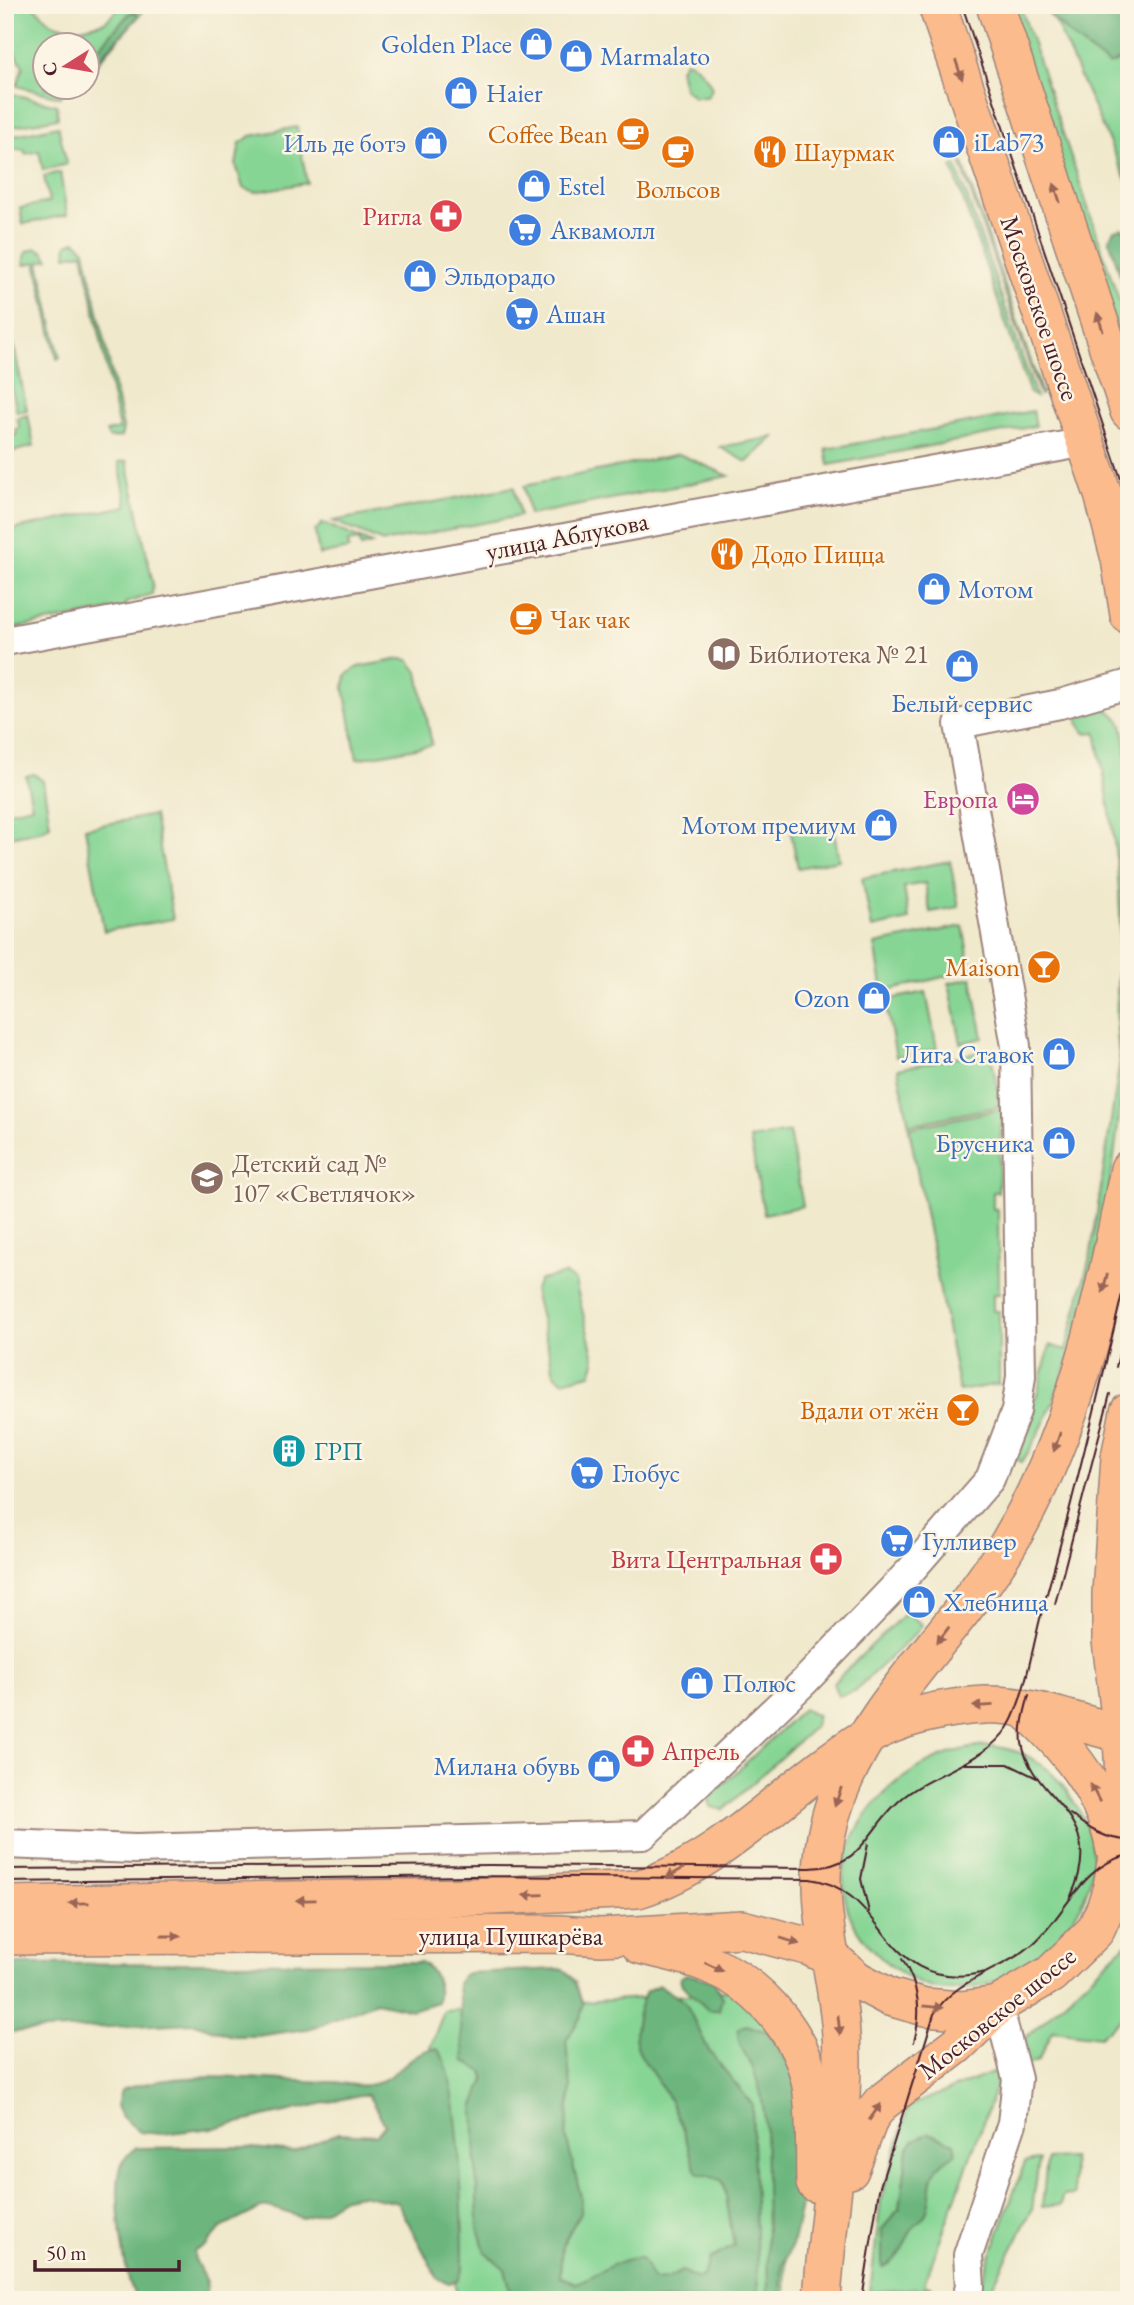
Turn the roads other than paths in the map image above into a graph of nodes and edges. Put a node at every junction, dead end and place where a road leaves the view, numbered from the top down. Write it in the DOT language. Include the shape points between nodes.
graph roads {
  1 [pos="937,5"];
  2 [pos="995,5"];
  3 [pos="1129,411"];
  4 [pos="1129,434"];
  5 [pos="1086,442"];
  6 [pos="1129,615"];
  7 [pos="5,640"];
  8 [pos="1129,684"];
  9 [pos="1129,1169"];
  10 [pos="1129,1412"];
  11 [pos="1111,1641"];
  12 [pos="1129,1674"];
  13 [pos="1026,1709"];
  14 [pos="1125,1734"];
  15 [pos="868,1736"];
  16 [pos="5,1844"];
  17 [pos="1117,1858"];
  18 [pos="5,1905"];
  19 [pos="1129,1909"];
  20 [pos="1095,1931"];
  21 [pos="5,1936"];
  22 [pos="601,1937"];
  23 [pos="830,1957"];
  24 [pos="998,2006"];
  25 [pos="831,2220"];
  26 [pos="823,2291"];
  27 [pos="966,2300"];
  1 -- 5 [label="main road, Московское шоссе, one-way"];
  3 -- 2 [label="main road, Московское шоссе, one-way"];
  4 -- 5 [label="main road, улица Аблукова"];
  5 -- 6 [label="main road, Московское шоссе" via="1120,559"];
  5 -- 7 [label="street, улица Аблукова"];
  8 -- 16 [label="street" via="1060,704 959,724 1016,1046 1021,1376 1016,1411 990,1479 813,1673 643,1835 136,1849"];
  9 -- 15 [label="main road, one-way" via="1098,1312 1053,1452 998,1560"];
  10 -- 11 [label="main road, Московское шоссе" via="1120,1457"];
  11 -- 12 [label="main road"];
  11 -- 14 [label="main road, Московское шоссе"];
  13 -- 14 [label="main road"];
  13 -- 15 [label="main road, one-way" via="984,1705 943,1711"];
  17 -- 13 [label="main road, one-way" via="1106,1816 1086,1778 1064,1746"];
  14 -- 17 [label="main road, Московское шоссе" via="1125,1808"];
  15 -- 18 [label="main road, улица Пушкарёва, one-way" via="700,1858 656,1884 638,1889 471,1897"];
  15 -- 23 [label="main road, Московское шоссе, one-way" via="837,1795 825,1845 820,1903"];
  17 -- 20 [label="main road, Московское шоссе" via="1112,1887"];
  19 -- 20 [label="main road"];
  20 -- 24 [label="main road, Московское шоссе" via="1051,1974"];
  21 -- 22 [label="main road, улица Пушкарёва, one-way"];
  22 -- 23 [label="main road, улица Пушкарёва, one-way" via="742,1929 785,1939"];
  22 -- 26 [label="main road, one-way" via="687,1956 719,1969 748,1987 788,2031 811,2084"];
  23 -- 24 [label="main road, улица Пушкарёва, one-way" via="857,1980 889,1997 961,2010"];
  23 -- 25 [label="main road, Московское шоссе, one-way" via="842,2053 842,2120"];
  25 -- 24 [label="main road, Московское шоссе, one-way" via="870,2117"];
  24 -- 27 [label="street" via="1017,2079 1012,2123 968,2255"];
  25 -- 26 [label="main road, Московское шоссе"];
}
